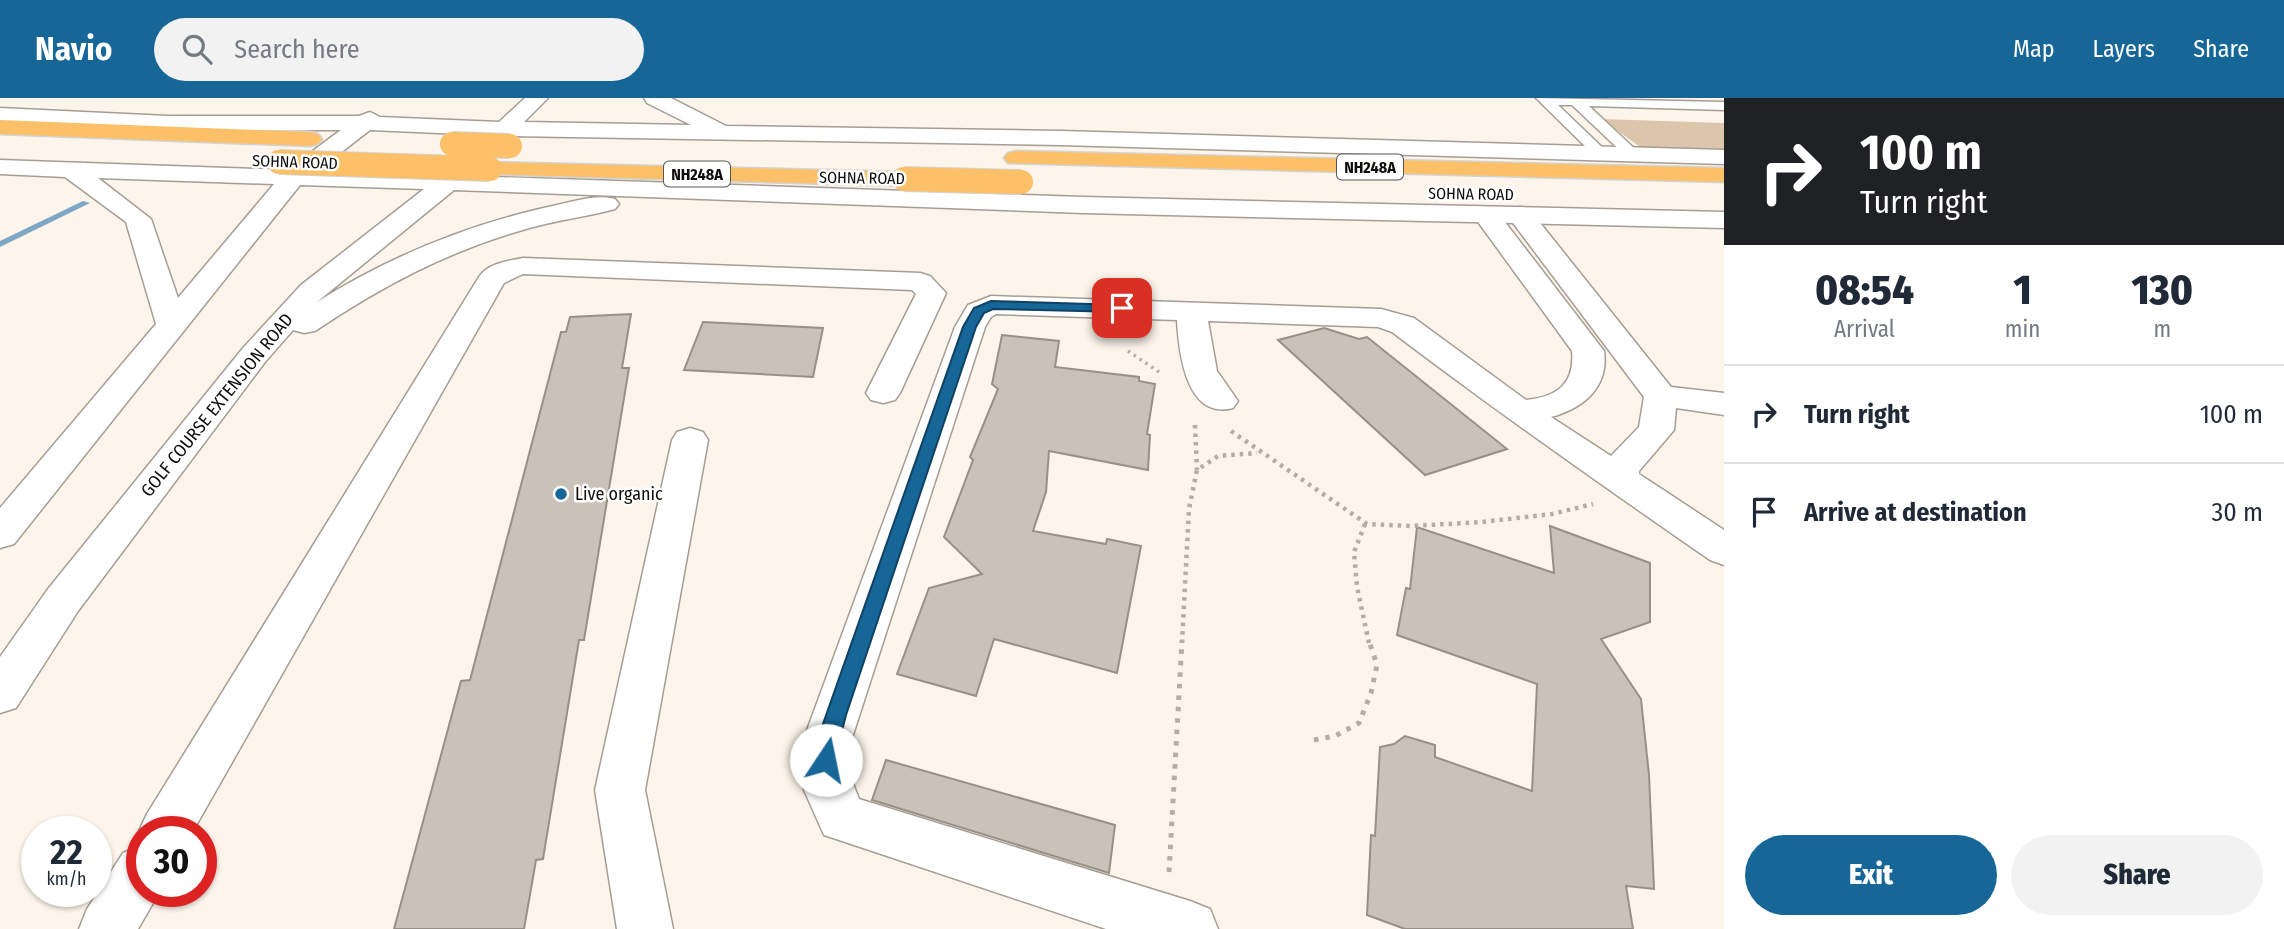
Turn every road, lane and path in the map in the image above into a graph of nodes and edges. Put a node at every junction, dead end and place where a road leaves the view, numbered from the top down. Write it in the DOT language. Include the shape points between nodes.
graph roads {
  1 [pos="403,98"];
  2 [pos="537,98"];
  3 [pos="655,98"];
  4 [pos="1544,99"];
  5 [pos="1575,99"];
  6 [pos="282,101"];
  7 [pos="1724,106"];
  8 [pos="0,115"];
  9 [pos="137,121"];
  10 [pos="363,123"];
  11 [pos="0,127"];
  12 [pos="725,134"];
  13 [pos="967,137"];
  14 [pos="508,138"];
  15 [pos="0,150"];
  16 [pos="1600,153"];
  17 [pos="1632,154"];
  18 [pos="1724,157"];
  19 [pos="0,167"];
  20 [pos="907,167"];
  21 [pos="286,169"];
  22 [pos="72,170"];
  23 [pos="1018,170"];
  24 [pos="1724,175"];
  25 [pos="448,183"];
  26 [pos="709,191"];
  27 [pos="969,201"];
  28 [pos="1724,201"];
  29 [pos="1486,215"];
  30 [pos="1520,215"];
  31 [pos="1724,220"];
  32 [pos="1192,311"];
  33 [pos="172,327"];
  34 [pos="1128,351"];
  35 [pos="254,355"];
  36 [pos="1167,377"];
  37 [pos="883,393"];
  38 [pos="1661,396"];
  39 [pos="1724,404"];
  40 [pos="1519,411"];
  41 [pos="1225,416"];
  42 [pos="1195,423"];
  43 [pos="690,440"];
  44 [pos="1258,453"];
  45 [pos="1197,470"];
  46 [pos="1621,481"];
  47 [pos="1365,524"];
  48 [pos="0,534"];
  49 [pos="1724,550"];
  50 [pos="0,694"];
  51 [pos="1314,740"];
  52 [pos="174,816"];
  53 [pos="126,898"];
  54 [pos="1178,925"];
  55 [pos="107,929"];
  56 [pos="645,929"];
  1 -- 10 [label="main road"];
  2 -- 14 [label="main road, GOLF COURSE EXTENSION ROAD"];
  3 -- 12 [label="main road"];
  4 -- 5 [label="lane"];
  4 -- 16 [label="lane"];
  5 -- 7 [label="lane"];
  5 -- 17 [label="lane"];
  6 -- 9 [label="main road"];
  8 -- 9 [label="main road"];
  9 -- 10 [label="main road"];
  10 -- 14 [label="main road"];
  10 -- 21 [label="main road"];
  11 -- 14 [label="highway, SOHNA ROAD / NH248A, bridge" via="310,139"];
  12 -- 13 [label="main road"];
  12 -- 14 [label="main road"];
  13 -- 16 [label="main road"];
  13 -- 27 [label="main road"];
  14 -- 20 [label="highway, SOHNA ROAD / NH248A"];
  14 -- 25 [label="main road, GOLF COURSE EXTENSION ROAD"];
  15 -- 21 [label="highway, SOHNA ROAD / NH248A"];
  16 -- 17 [label="main road"];
  17 -- 18 [label="main road"];
  19 -- 22 [label="main road"];
  20 -- 21 [label="highway, SOHNA ROAD / NH248A, bridge"];
  20 -- 23 [label="highway, SOHNA ROAD / NH248A, bridge"];
  21 -- 22 [label="main road"];
  21 -- 25 [label="main road"];
  21 -- 33 [label="main road"];
  22 -- 33 [label="main road" via="138,219"];
  23 -- 24 [label="highway, SOHNA ROAD / NH248A"];
  23 -- 28 [label="highway, SOHNA ROAD / NH248A"];
  25 -- 26 [label="main road"];
  25 -- 35 [label="main road, GOLF COURSE EXTENSION ROAD" via="311,291"];
  26 -- 27 [label="main road"];
  26 -- 35 [label="main road" via="575,208 520,221 371,282"];
  27 -- 29 [label="main road"];
  29 -- 30 [label="main road"];
  29 -- 40 [label="main road" via="1588,351 1592,366 1583,387 1563,401 1539,411"];
  30 -- 31 [label="main road"];
  30 -- 38 [label="main road"];
  32 -- 40 [label="main road" via="1381,318 1403,325"];
  32 -- 41 [label="main road" via="1197,364"];
  32 -- 54 [label="main road" via="991,305 979,311 827,741 825,778 842,818"];
  33 -- 48 [label="main road"];
  34 -- 36 [label="path"];
  35 -- 50 [label="main road, GOLF COURSE EXTENSION ROAD" via="64,600"];
  37 -- 52 [label="main road" via="932,293 920,282 523,267 493,277"];
  38 -- 39 [label="main road"];
  38 -- 46 [label="main road" via="1656,430 1620,469"];
  40 -- 46 [label="main road"];
  41 -- 44 [label="path"];
  42 -- 45 [label="path"];
  43 -- 56 [label="main road" via="620,790"];
  44 -- 45 [label="path" via="1218,456"];
  44 -- 47 [label="path"];
  45 -- 54 [label="path" via="1189,509"];
  46 -- 47 [label="path" via="1590,507 1535,518"];
  46 -- 49 [label="main road"];
  47 -- 51 [label="path" via="1354,552 1364,630 1377,665 1371,693 1359,723 1335,736"];
  53 -- 55 [label="main road"];
}
